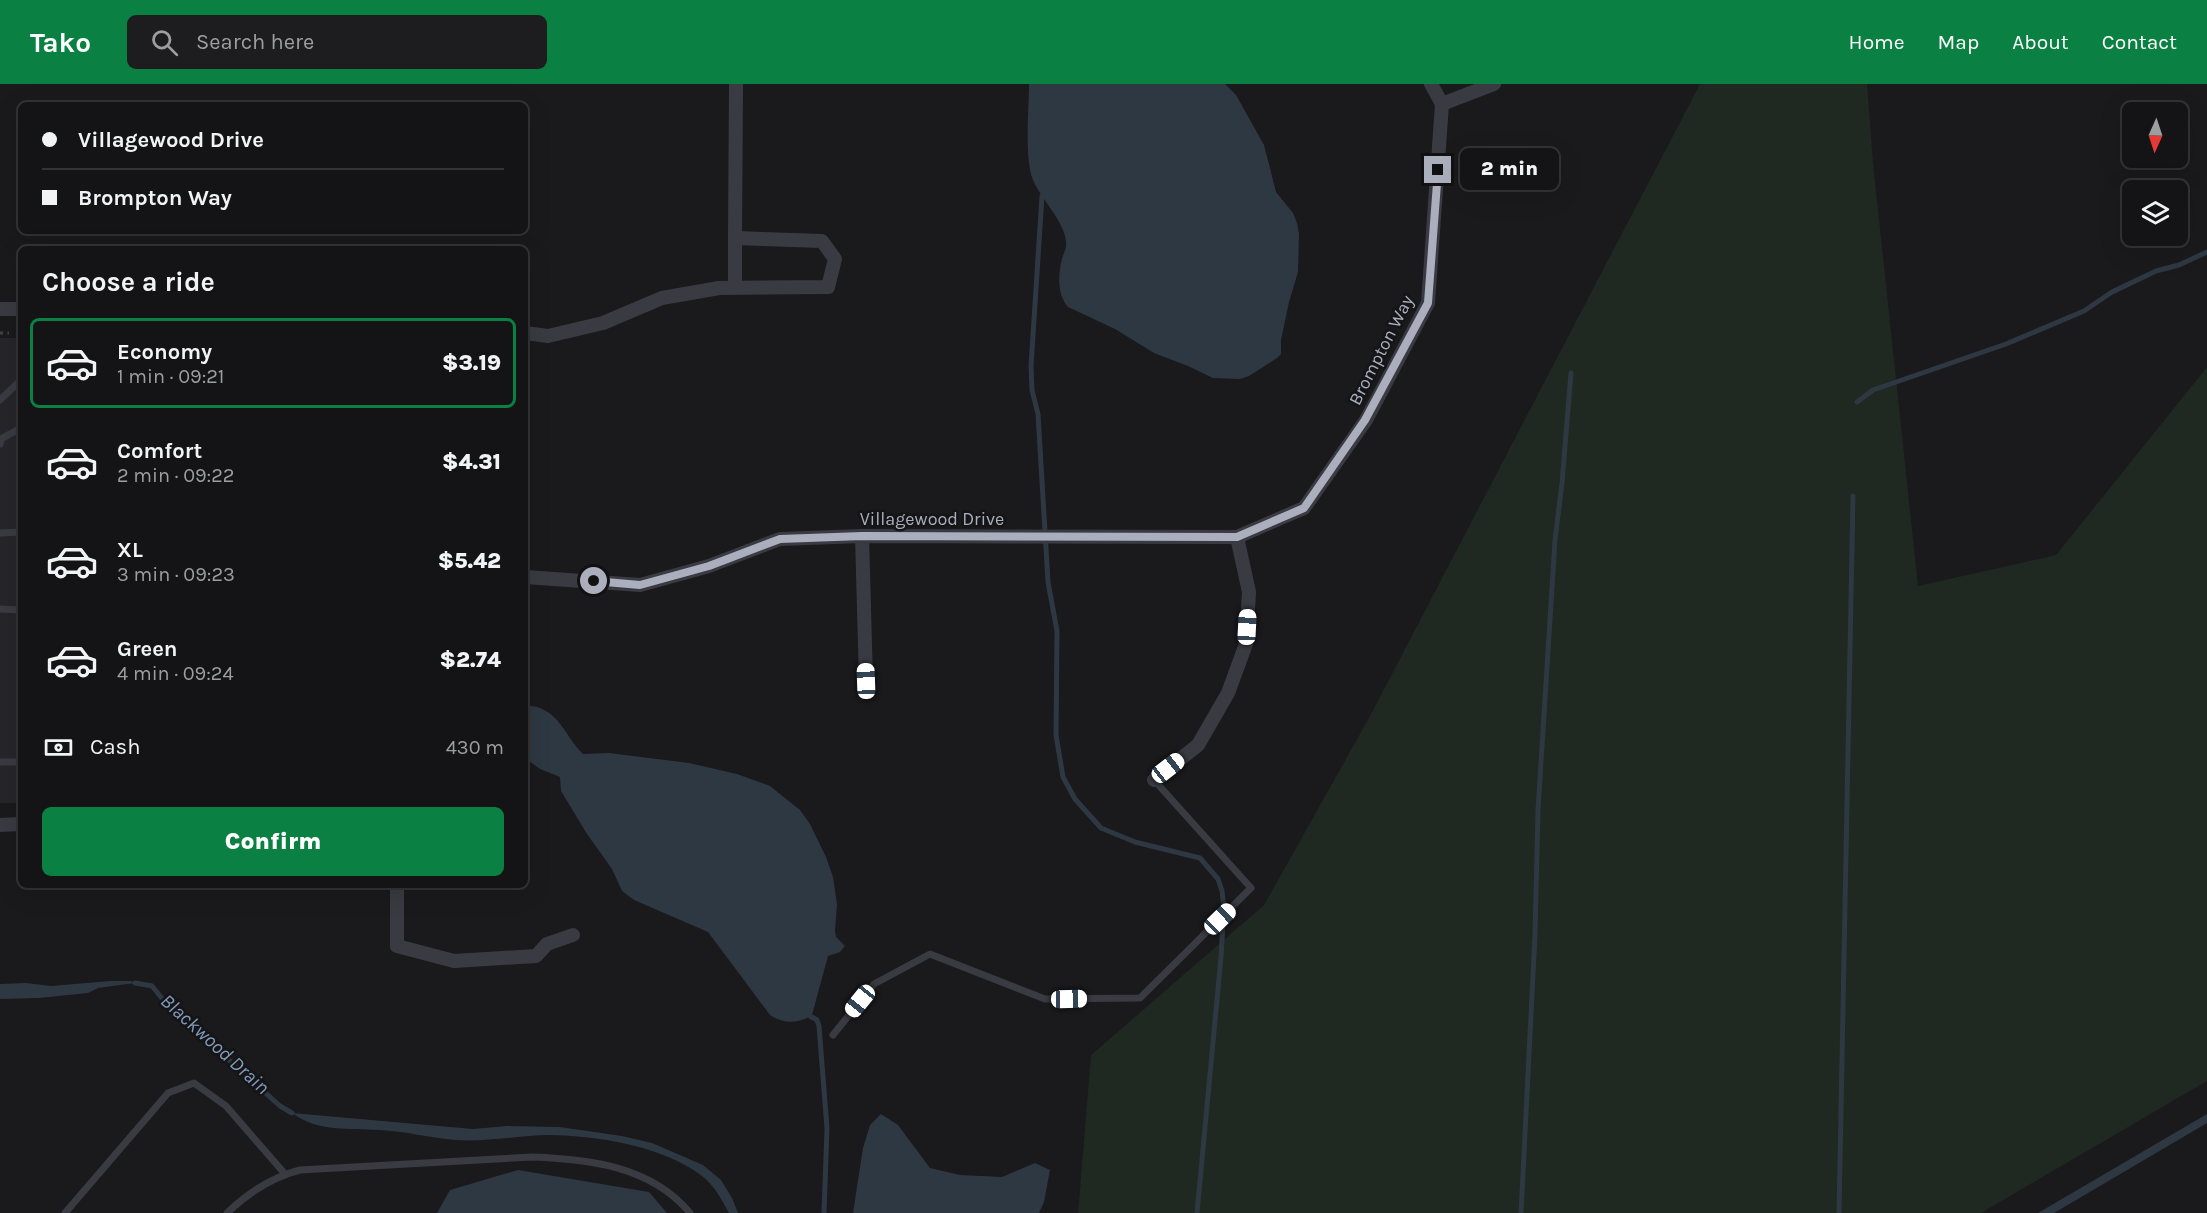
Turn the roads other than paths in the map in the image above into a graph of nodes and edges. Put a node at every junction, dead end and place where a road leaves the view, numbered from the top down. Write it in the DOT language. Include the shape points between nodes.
graph roads {
  1 [pos="736,84"];
  2 [pos="1431,84"];
  3 [pos="1494,84"];
  4 [pos="1442,104"];
  5 [pos="735,238"];
  6 [pos="735,286"];
  7 [pos="0,309"];
  8 [pos="18,309"];
  9 [pos="528,333"];
  10 [pos="18,383"];
  11 [pos="0,400"];
  12 [pos="18,430"];
  13 [pos="0,444"];
  14 [pos="1304,508"];
  15 [pos="18,532"];
  16 [pos="0,533"];
  17 [pos="862,536"];
  18 [pos="1237,537"];
  19 [pos="528,577"];
  20 [pos="0,609"];
  21 [pos="18,610"];
  22 [pos="866,681"];
  23 [pos="0,762"];
  24 [pos="18,762"];
  25 [pos="1154,780"];
  26 [pos="18,824"];
  27 [pos="0,825"];
  28 [pos="397,888"];
  29 [pos="573,935"];
  30 [pos="833,1035"];
  31 [pos="285,1174"];
  32 [pos="65,1213"];
  33 [pos="227,1213"];
  34 [pos="690,1213"];
  1 -- 5 [label="street"];
  2 -- 4 [label="street"];
  3 -- 4 [label="street"];
  4 -- 14 [label="street, Brompton Way" via="1428,303 1365,420"];
  5 -- 6 [label="street"];
  5 -- 6 [label="street" via="822,241 835,259 828,287"];
  6 -- 9 [label="street" via="662,298 603,323 548,336"];
  7 -- 8 [label="street"];
  10 -- 11 [label="lane"];
  12 -- 13 [label="lane" via="1,439"];
  14 -- 18 [label="street, Villagewood Drive"];
  15 -- 16 [label="lane"];
  17 -- 18 [label="street, Villagewood Drive"];
  17 -- 19 [label="street, Villagewood Drive" via="780,539 709,566 640,585"];
  17 -- 22 [label="street"];
  18 -- 25 [label="street" via="1249,592 1246,644 1228,693 1198,745"];
  20 -- 21 [label="lane"];
  23 -- 24 [label="lane"];
  25 -- 30 [label="lane" via="1251,888 1140,998 1045,999 930,954 874,984"];
  26 -- 27 [label="street"];
  28 -- 29 [label="street" via="397,946 454,961 536,956 547,944"];
  31 -- 32 [label="lane" via="226,1106 194,1083 168,1093"];
  31 -- 33 [label="lane" via="263,1185"];
  31 -- 34 [label="lane" via="356,1165 566,1158 635,1173 662,1186"];
}
